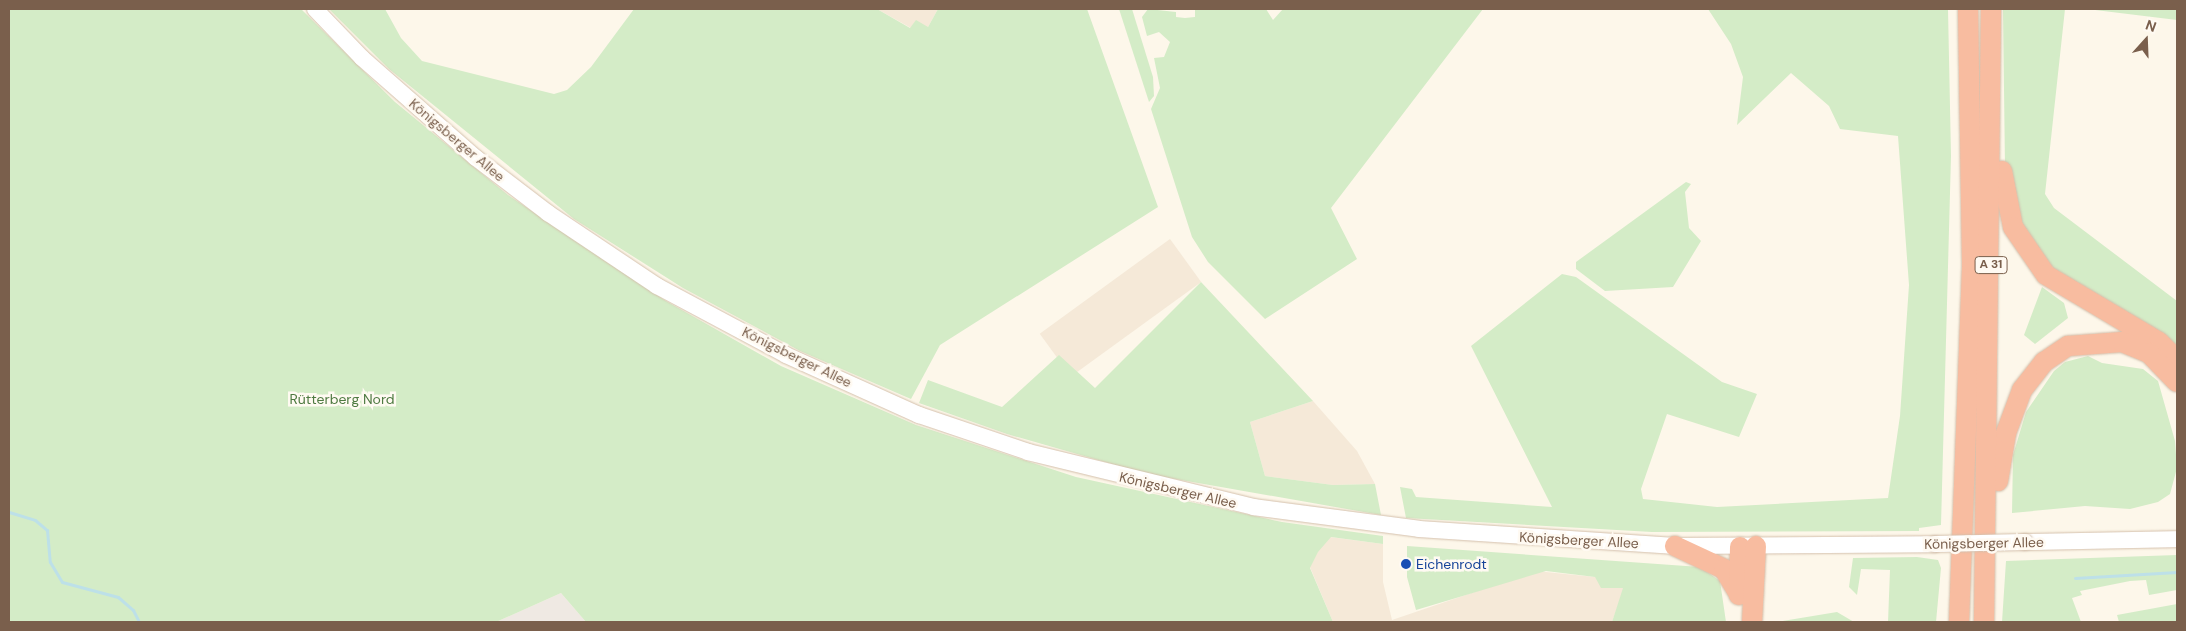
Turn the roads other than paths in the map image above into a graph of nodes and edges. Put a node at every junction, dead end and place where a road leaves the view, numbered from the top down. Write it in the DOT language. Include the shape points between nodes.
graph roads {
  1 [pos="316,9"];
  2 [pos="1968,9"];
  3 [pos="1991,10"];
  4 [pos="2177,360"];
  5 [pos="2177,382"];
  6 [pos="2177,539"];
  7 [pos="1675,546"];
  8 [pos="1748,547"];
  9 [pos="1963,563"];
  10 [pos="1739,594"];
  11 [pos="1986,602"];
  12 [pos="1739,622"];
  13 [pos="1752,622"];
  14 [pos="1950,622"];
  15 [pos="1959,622"];
  16 [pos="1984,622"];
  1 -- 7 [label="main road, Königsberger Allee" via="362,58 548,213 657,286 786,355 919,414 1079,467 1253,507 1449,532"];
  2 -- 9 [label="highway, A 31" via="1972,262"];
  3 -- 4 [label="highway" via="2002,177 2013,227 2046,275 2159,342"];
  3 -- 11 [label="highway, A 31"];
  5 -- 11 [label="highway" via="2149,353 2122,342 2068,346 2039,368 2022,390 2006,434"];
  6 -- 8 [label="main road, Königsberger Allee, bridge"];
  7 -- 8 [label="main road, Königsberger Allee"];
  7 -- 10 [label="highway" via="1724,569"];
  8 -- 10 [label="highway"];
  8 -- 13 [label="highway"];
  9 -- 14 [label="highway" via="1952,581"];
  9 -- 15 [label="highway, A 31"];
  10 -- 12 [label="highway"];
  11 -- 16 [label="highway, A 31"];
}
